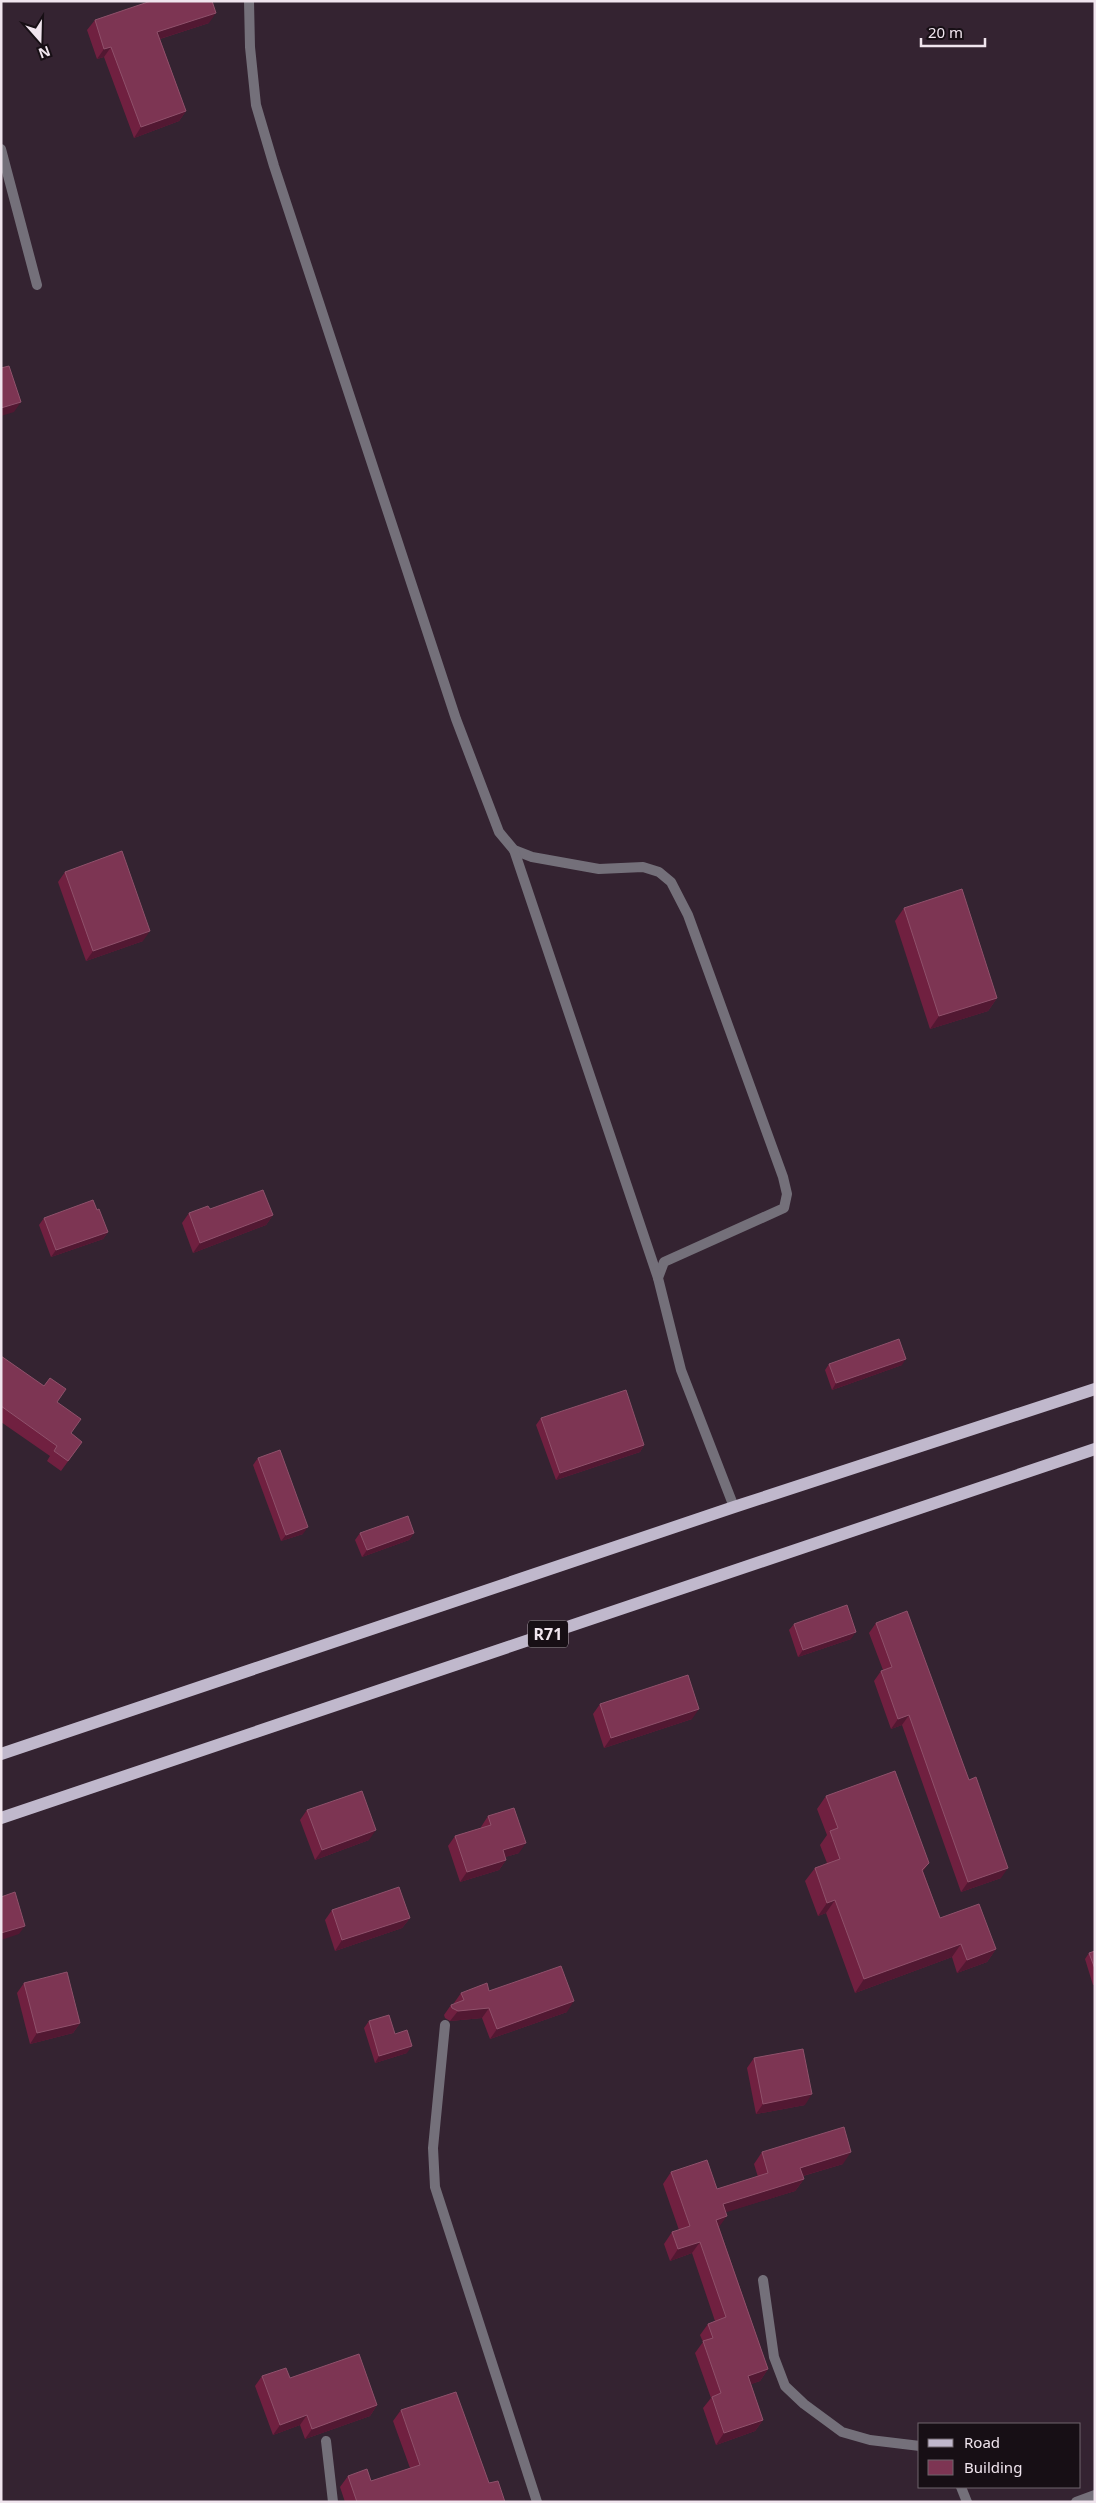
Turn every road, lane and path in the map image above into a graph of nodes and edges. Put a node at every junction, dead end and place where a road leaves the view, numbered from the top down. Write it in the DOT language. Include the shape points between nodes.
graph roads {
  1 [pos="249,1"];
  2 [pos="1,149"];
  3 [pos="37,285"];
  4 [pos="514,850"];
  5 [pos="658,1278"];
  6 [pos="1095,1389"];
  7 [pos="1095,1449"];
  8 [pos="734,1507"];
  9 [pos="1,1754"];
  10 [pos="1,1818"];
  11 [pos="445,2025"];
  12 [pos="763,2280"];
  13 [pos="326,2441"];
  14 [pos="918,2446"];
  15 [pos="960,2488"];
  16 [pos="1095,2495"];
  17 [pos="333,2502"];
  18 [pos="537,2502"];
  19 [pos="967,2502"];
  20 [pos="1076,2502"];
  1 -- 4 [label="street" via="256,105 274,166 456,719 499,832"];
  2 -- 3 [label="street"];
  4 -- 5 [label="street"];
  4 -- 5 [label="street" via="532,857 599,869 643,867 659,872 671,882 688,915 778,1161 787,1194 784,1208 664,1262"];
  5 -- 8 [label="street" via="681,1370"];
  6 -- 8 [label="main road"];
  7 -- 10 [label="main road, R71"];
  8 -- 9 [label="main road"];
  11 -- 18 [label="street" via="432,2148 435,2187"];
  12 -- 14 [label="street" via="774,2357 785,2386 842,2432 870,2440"];
  13 -- 17 [label="street"];
  15 -- 19 [label="street"];
  16 -- 20 [label="street"];
}
